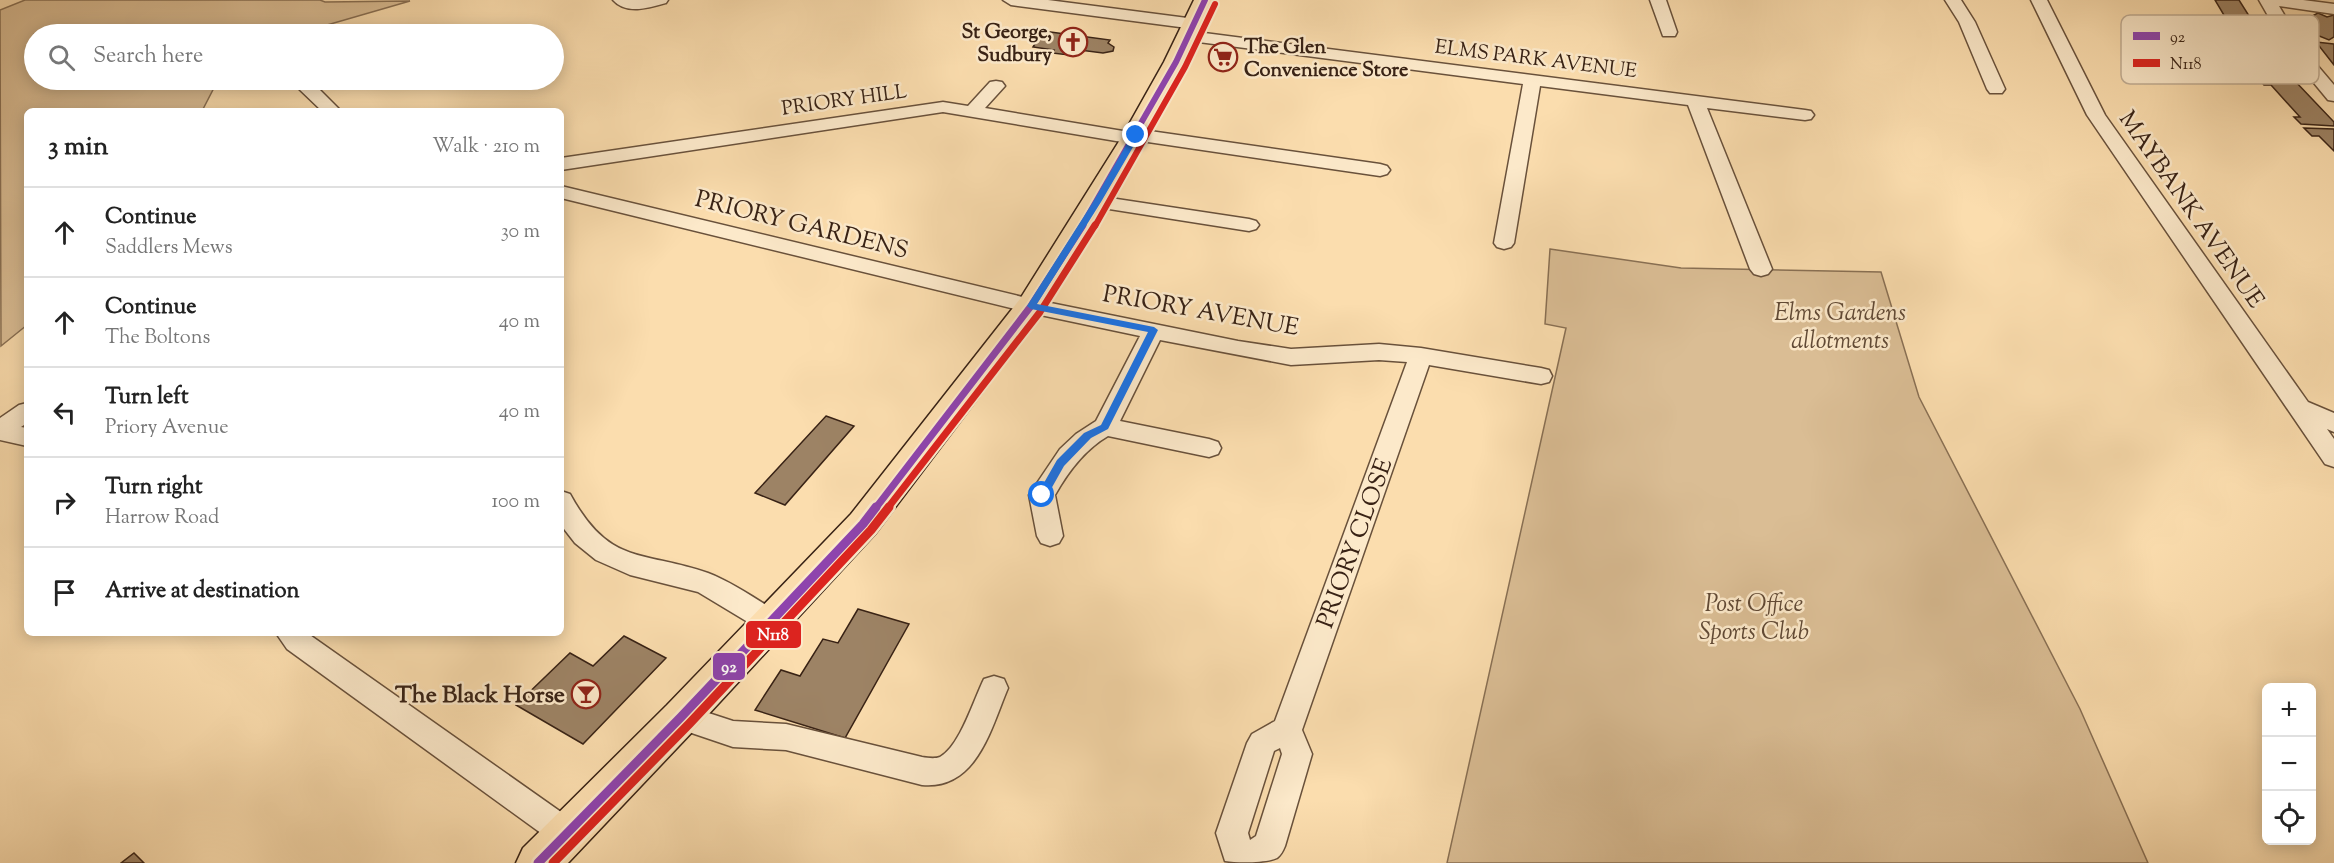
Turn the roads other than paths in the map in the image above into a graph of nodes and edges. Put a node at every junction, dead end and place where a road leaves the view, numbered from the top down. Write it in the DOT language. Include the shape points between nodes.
graph roads {
  1 [pos="660,0"];
  2 [pos="1011,0"];
  3 [pos="1658,0"];
  4 [pos="1953,0"];
  5 [pos="2039,0"];
  6 [pos="2267,0"];
  7 [pos="625,2"];
  8 [pos="1070,4"];
  9 [pos="2334,9"];
  10 [pos="2276,15"];
  11 [pos="1196,20"];
  12 [pos="1669,32"];
  13 [pos="2319,77"];
  14 [pos="1532,81"];
  15 [pos="996,86"];
  16 [pos="1996,89"];
  17 [pos="310,90"];
  18 [pos="2332,92"];
  19 [pos="1695,101"];
  20 [pos="329,108"];
  21 [pos="973,111"];
  22 [pos="1805,115"];
  23 [pos="1135,136"];
  24 [pos="564,164"];
  25 [pos="1380,170"];
  26 [pos="564,193"];
  27 [pos="1097,202"];
  28 [pos="1249,225"];
  29 [pos="1504,243"];
  30 [pos="1761,269"];
  31 [pos="1031,306"];
  32 [pos="1154,330"];
  33 [pos="1421,356"];
  34 [pos="1541,376"];
  35 [pos="2300,408"];
  36 [pos="24,413"];
  37 [pos="2334,423"];
  38 [pos="1105,427"];
  39 [pos="0,430"];
  40 [pos="24,436"];
  41 [pos="1209,448"];
  42 [pos="2334,458"];
  43 [pos="564,507"];
  44 [pos="1050,537"];
  45 [pos="771,622"];
  46 [pos="293,636"];
  47 [pos="994,687"];
  48 [pos="681,717"];
  49 [pos="1287,730"];
  50 [pos="567,834"];
  51 [pos="538,863"];
  1 -- 7 [label="street" via="636,5"];
  2 -- 8 [label="street, ELMS PARK AVENUE"];
  3 -- 12 [label="street"];
  4 -- 16 [label="street" via="1967,22"];
  5 -- 35 [label="street, MAYBANK AVENUE" via="2096,115"];
  6 -- 9 [label="street"];
  6 -- 10 [label="street"];
  8 -- 11 [label="street, ELMS PARK AVENUE"];
  11 -- 14 [label="street, ELMS PARK AVENUE"];
  11 -- 23 [label="main road"];
  13 -- 18 [label="street"];
  14 -- 19 [label="street, ELMS PARK AVENUE"];
  14 -- 29 [label="street"];
  15 -- 21 [label="street"];
  17 -- 20 [label="street"];
  19 -- 22 [label="street, ELMS PARK AVENUE"];
  19 -- 30 [label="street"];
  21 -- 23 [label="street, PRIORY HILL"];
  21 -- 24 [label="street, PRIORY HILL" via="943,107"];
  23 -- 25 [label="street, PRIORY HILL"];
  23 -- 27 [label="main road"];
  26 -- 31 [label="street, PRIORY GARDENS"];
  27 -- 28 [label="street"];
  27 -- 31 [label="main road"];
  31 -- 32 [label="street, PRIORY AVENUE"];
  31 -- 45 [label="main road" via="863,524"];
  32 -- 33 [label="street, PRIORY AVENUE" via="1291,357 1379,352"];
  32 -- 38 [label="street"];
  33 -- 34 [label="street, PRIORY AVENUE"];
  33 -- 49 [label="street, PRIORY CLOSE"];
  35 -- 37 [label="street"];
  35 -- 42 [label="street, MAYBANK AVENUE"];
  36 -- 39 [label="street"];
  38 -- 41 [label="street"];
  38 -- 44 [label="street" via="1088,436 1060,463 1042,495"];
  39 -- 40 [label="street"];
  43 -- 45 [label="street" via="573,526 592,545 616,560 707,584"];
  45 -- 48 [label="main road"];
  46 -- 50 [label="street"];
  47 -- 48 [label="street" via="961,759 937,772 786,737 733,734"];
  48 -- 50 [label="main road"];
  50 -- 51 [label="main road"];
}
